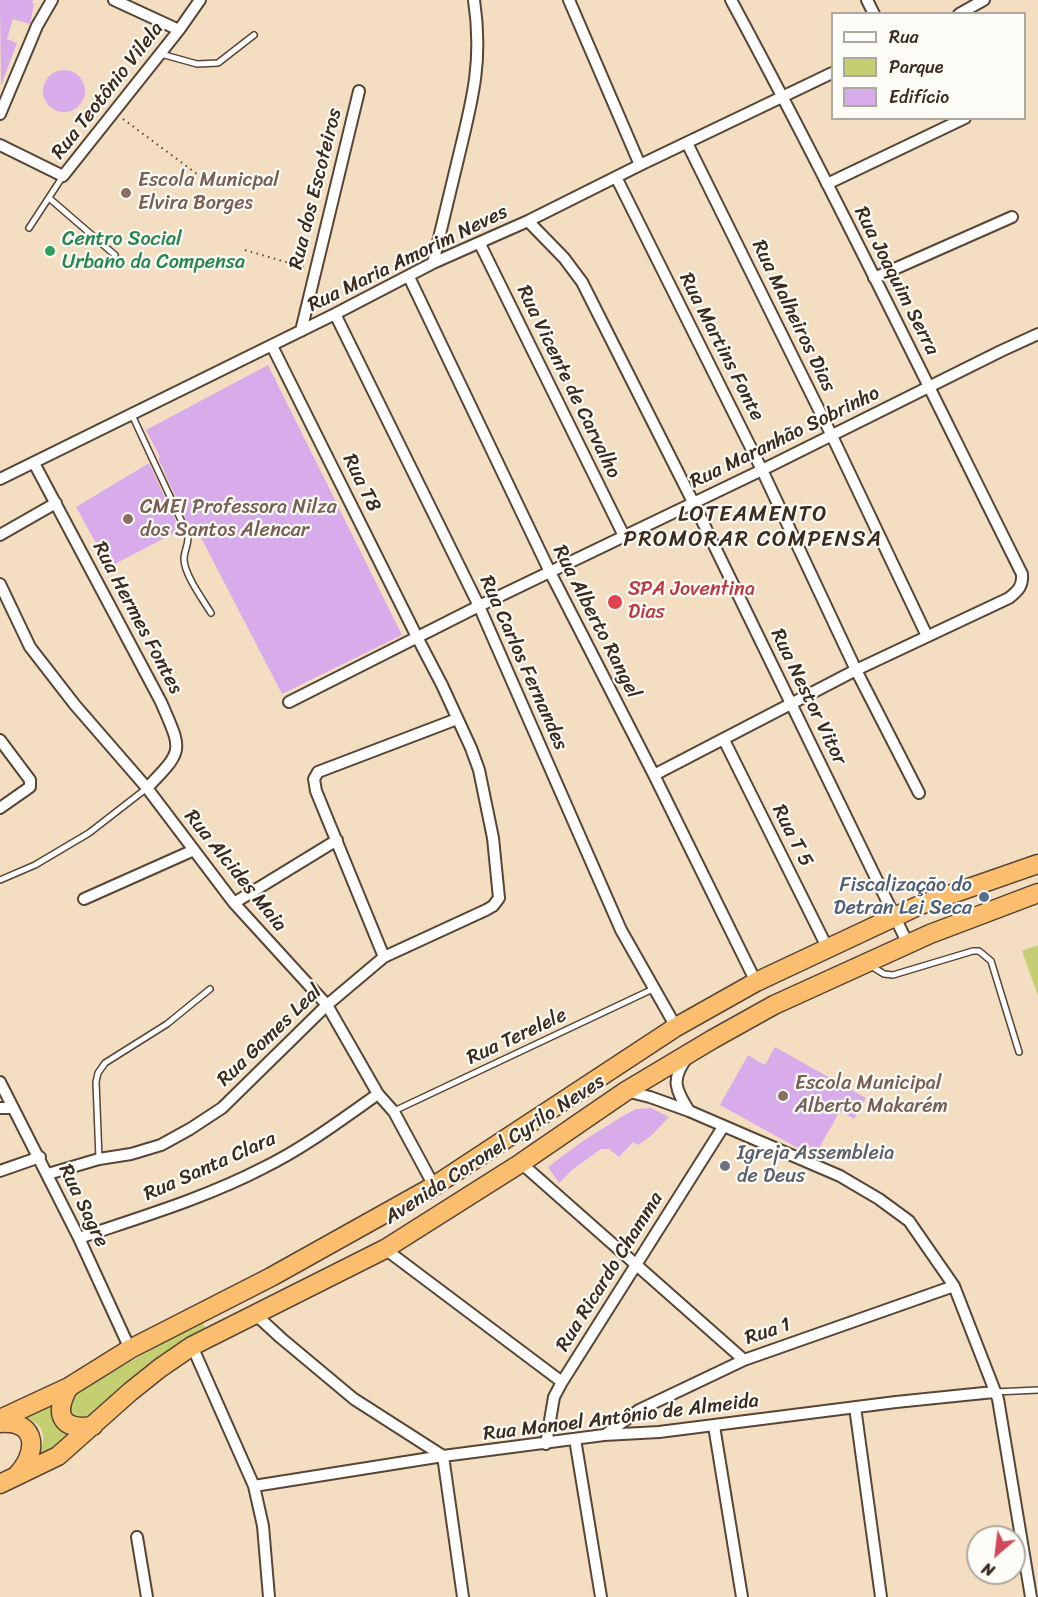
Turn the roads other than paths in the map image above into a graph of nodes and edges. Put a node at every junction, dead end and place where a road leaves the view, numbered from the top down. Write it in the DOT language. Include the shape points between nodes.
graph roads {
  1 [pos="52,0"];
  2 [pos="114,0"];
  3 [pos="200,0"];
  4 [pos="474,0"];
  5 [pos="569,0"];
  6 [pos="731,0"];
  7 [pos="984,0"];
  8 [pos="963,12"];
  9 [pos="179,30"];
  10 [pos="254,35"];
  11 [pos="160,54"];
  12 [pos="831,73"];
  13 [pos="359,91"];
  14 [pos="783,95"];
  15 [pos="0,114"];
  16 [pos="961,120"];
  17 [pos="687,143"];
  18 [pos="0,146"];
  19 [pos="640,165"];
  20 [pos="63,176"];
  21 [pos="616,177"];
  22 [pos="827,184"];
  23 [pos="49,198"];
  24 [pos="1012,217"];
  25 [pos="528,221"];
  26 [pos="29,228"];
  27 [pos="480,243"];
  28 [pos="115,255"];
  29 [pos="433,263"];
  30 [pos="409,277"];
  31 [pos="874,278"];
  32 [pos="335,314"];
  33 [pos="301,331"];
  34 [pos="1038,334"];
  35 [pos="272,346"];
  36 [pos="929,388"];
  37 [pos="132,415"];
  38 [pos="832,436"];
  39 [pos="34,463"];
  40 [pos="762,470"];
  41 [pos="0,479"];
  42 [pos="693,502"];
  43 [pos="56,503"];
  44 [pos="0,535"];
  45 [pos="624,536"];
  46 [pos="550,572"];
  47 [pos="0,585"];
  48 [pos="480,606"];
  49 [pos="211,613"];
  50 [pos="927,636"];
  51 [pos="417,637"];
  52 [pos="856,670"];
  53 [pos="289,702"];
  54 [pos="790,703"];
  55 [pos="457,720"];
  56 [pos="0,740"];
  57 [pos="724,740"];
  58 [pos="654,776"];
  59 [pos="147,788"];
  60 [pos="919,793"];
  61 [pos="0,808"];
  62 [pos="337,840"];
  63 [pos="194,850"];
  64 [pos="1038,864"];
  65 [pos="0,880"];
  66 [pos="499,892"];
  67 [pos="1038,893"];
  68 [pos="84,899"];
  69 [pos="234,903"];
  70 [pos="895,916"];
  71 [pos="908,944"];
  72 [pos="828,949"];
  73 [pos="384,957"];
  74 [pos="867,963"];
  75 [pos="756,982"];
  76 [pos="210,989"];
  77 [pos="653,989"];
  78 [pos="327,1005"];
  79 [pos="676,1027"];
  80 [pos="690,1053"];
  81 [pos="1019,1053"];
  82 [pos="0,1082"];
  83 [pos="626,1091"];
  84 [pos="378,1094"];
  85 [pos="0,1108"];
  86 [pos="13,1108"];
  87 [pos="394,1112"];
  88 [pos="689,1112"];
  89 [pos="723,1127"];
  90 [pos="40,1157"];
  91 [pos="99,1159"];
  92 [pos="521,1163"];
  93 [pos="0,1171"];
  94 [pos="48,1174"];
  95 [pos="434,1185"];
  96 [pos="79,1238"];
  97 [pos="386,1249"];
  98 [pos="637,1265"];
  99 [pos="954,1286"];
  100 [pos="256,1315"];
  101 [pos="192,1346"];
  102 [pos="130,1348"];
  103 [pos="744,1360"];
  104 [pos="562,1382"];
  105 [pos="69,1387"];
  106 [pos="1038,1390"];
  107 [pos="994,1392"];
  108 [pos="855,1407"];
  109 [pos="0,1421"];
  110 [pos="93,1426"];
  111 [pos="714,1426"];
  112 [pos="604,1436"];
  113 [pos="575,1439"];
  114 [pos="546,1444"];
  115 [pos="443,1456"];
  116 [pos="7,1481"];
  117 [pos="254,1486"];
  118 [pos="137,1537"];
  119 [pos="147,1597"];
  120 [pos="269,1597"];
  121 [pos="463,1597"];
  122 [pos="601,1597"];
  123 [pos="742,1597"];
  124 [pos="881,1597"];
  125 [pos="1031,1597"];
  1 -- 15 [label="street"];
  2 -- 9 [label="street"];
  3 -- 9 [label="street, Rua Teotônio Vilela"];
  4 -- 29 [label="street" via="479,29 478,67"];
  5 -- 19 [label="street"];
  6 -- 14 [label="street, Rua Joaquim Serra"];
  7 -- 8 [label="street"];
  9 -- 11 [label="street, Rua Teotônio Vilela"];
  10 -- 11 [label="lane" via="218,63 197,64"];
  11 -- 20 [label="street, Rua Teotônio Vilela"];
  12 -- 14 [label="street, Rua Maria Amorim Neves"];
  13 -- 33 [label="street, Rua dos Escoteiros"];
  14 -- 17 [label="street, Rua Maria Amorim Neves"];
  14 -- 22 [label="street, Rua Joaquim Serra"];
  16 -- 22 [label="street"];
  17 -- 19 [label="street, Rua Maria Amorim Neves"];
  17 -- 38 [label="street, Rua Malheiros Dias"];
  18 -- 20 [label="street, Rua Teotônio Vilela"];
  19 -- 21 [label="street, Rua Maria Amorim Neves"];
  20 -- 23 [label="lane"];
  21 -- 25 [label="street, Rua Maria Amorim Neves"];
  21 -- 40 [label="street, Rua Martins Fonte"];
  22 -- 31 [label="street, Rua Joaquim Serra"];
  23 -- 26 [label="lane"];
  23 -- 28 [label="lane"];
  24 -- 31 [label="street"];
  25 -- 27 [label="street, Rua Maria Amorim Neves"];
  25 -- 42 [label="street, Rua Nestor Vitor" via="582,282"];
  27 -- 29 [label="street, Rua Maria Amorim Neves"];
  27 -- 45 [label="street, Rua Vicente de Carvalho"];
  29 -- 30 [label="street, Rua Maria Amorim Neves"];
  30 -- 32 [label="street, Rua Maria Amorim Neves"];
  30 -- 46 [label="street, Rua Alberto Rangel"];
  31 -- 36 [label="street, Rua Joaquim Serra"];
  32 -- 33 [label="street, Rua Maria Amorim Neves"];
  32 -- 48 [label="street, Rua Carlos Fernandes"];
  33 -- 35 [label="street, Rua Maria Amorim Neves"];
  34 -- 36 [label="street, Rua Maranhão Sobrinho"];
  35 -- 37 [label="street, Rua Maria Amorim Neves"];
  35 -- 51 [label="street, Rua T8"];
  36 -- 38 [label="street, Rua Maranhão Sobrinho"];
  36 -- 50 [label="street, Rua Joaquim Serra" via="1022,574 1022,581 1009,598"];
  37 -- 39 [label="street, Rua Maria Amorim Neves"];
  37 -- 49 [label="lane" via="188,535 186,569"];
  38 -- 40 [label="street, Rua Maranhão Sobrinho"];
  38 -- 50 [label="street, Rua Malheiros Dias"];
  39 -- 41 [label="street, Rua Maria Amorim Neves"];
  39 -- 43 [label="street, Rua Hermes Fontes"];
  40 -- 42 [label="street, Rua Maranhão Sobrinho"];
  40 -- 52 [label="street, Rua Martins Fonte"];
  42 -- 45 [label="street, Rua Maranhão Sobrinho"];
  42 -- 54 [label="street, Rua Nestor Vitor"];
  43 -- 44 [label="street"];
  43 -- 59 [label="street, Rua Hermes Fontes" via="176,736 177,752 172,763"];
  45 -- 46 [label="street, Rua Maranhão Sobrinho"];
  46 -- 48 [label="street, Rua Maranhão Sobrinho"];
  46 -- 58 [label="street, Rua Alberto Rangel"];
  47 -- 59 [label="street, Rua Alcides Maia" via="30,647"];
  48 -- 51 [label="street, Rua Maranhão Sobrinho"];
  48 -- 77 [label="street, Rua Carlos Fernandes" via="621,930"];
  50 -- 52 [label="street"];
  51 -- 53 [label="street, Rua Maranhão Sobrinho"];
  51 -- 55 [label="street, Rua T8"];
  52 -- 54 [label="street"];
  52 -- 60 [label="street, Rua Martins Fonte"];
  54 -- 57 [label="street"];
  54 -- 70 [label="street, Rua Nestor Vitor"];
  55 -- 62 [label="street" via="318,772 314,778 316,791"];
  55 -- 66 [label="street, Rua T8" via="479,770"];
  56 -- 61 [label="street" via="30,780 30,787"];
  57 -- 58 [label="street"];
  57 -- 72 [label="street, Rua T 5"];
  58 -- 75 [label="street, Rua Alberto Rangel"];
  59 -- 63 [label="street, Rua Alcides Maia"];
  59 -- 65 [label="lane" via="89,833 35,865"];
  62 -- 69 [label="street"];
  62 -- 73 [label="street"];
  63 -- 68 [label="street"];
  63 -- 69 [label="street, Rua Alcides Maia"];
  64 -- 70 [label="highway, Avenida Coronel Cyrilo Neves"];
  66 -- 73 [label="street, Rua Gomes Leal" via="499,898 486,910"];
  67 -- 71 [label="highway, Avenida Coronel Cyrilo Neves"];
  69 -- 78 [label="street, Rua Alcides Maia"];
  70 -- 71 [label="street, Rua Nestor Vitor"];
  70 -- 72 [label="highway, Avenida Coronel Cyrilo Neves"];
  71 -- 74 [label="highway, Avenida Coronel Cyrilo Neves"];
  72 -- 75 [label="highway, Avenida Coronel Cyrilo Neves"];
  73 -- 78 [label="street, Rua Gomes Leal"];
  74 -- 80 [label="highway, Avenida Coronel Cyrilo Neves" via="774,1005"];
  74 -- 81 [label="lane" via="875,970 893,975 979,951 991,961"];
  75 -- 79 [label="highway, Avenida Coronel Cyrilo Neves"];
  76 -- 91 [label="lane" via="167,1024 105,1063 98,1073"];
  77 -- 79 [label="street, Rua Carlos Fernandes"];
  77 -- 87 [label="lane, Rua Terelele"];
  78 -- 84 [label="street, Rua Alcides Maia"];
  78 -- 91 [label="street, Rua Gomes Leal" via="222,1108 161,1145"];
  79 -- 95 [label="highway, Avenida Coronel Cyrilo Neves"];
  80 -- 83 [label="highway, Avenida Coronel Cyrilo Neves"];
  80 -- 88 [label="street" via="676,1082"];
  82 -- 86 [label="street, Rua Sagre"];
  83 -- 88 [label="street"];
  83 -- 92 [label="highway, Avenida Coronel Cyrilo Neves"];
  84 -- 87 [label="street, Rua Alcides Maia"];
  84 -- 96 [label="street, Rua Santa Clara" via="327,1131 263,1168 180,1204"];
  85 -- 86 [label="street"];
  86 -- 90 [label="street, Rua Sagre"];
  87 -- 95 [label="street, Rua Alcides Maia"];
  88 -- 89 [label="street"];
  89 -- 98 [label="street, Rua Ricardo Chamma"];
  89 -- 99 [label="street" via="840,1176 879,1199 909,1221"];
  90 -- 93 [label="street"];
  90 -- 94 [label="street, Rua Sagre"];
  91 -- 94 [label="street, Rua Gomes Leal"];
  92 -- 97 [label="highway, Avenida Coronel Cyrilo Neves"];
  92 -- 98 [label="street"];
  94 -- 96 [label="street, Rua Sagre"];
  95 -- 102 [label="highway, Avenida Coronel Cyrilo Neves" via="271,1277"];
  96 -- 102 [label="street, Rua Sagre"];
  97 -- 100 [label="highway, Avenida Coronel Cyrilo Neves"];
  97 -- 104 [label="street"];
  98 -- 103 [label="street"];
  98 -- 104 [label="street, Rua Ricardo Chamma"];
  99 -- 103 [label="street, Rua 1"];
  99 -- 107 [label="street"];
  100 -- 101 [label="highway, Avenida Coronel Cyrilo Neves"];
  100 -- 115 [label="street" via="354,1400"];
  101 -- 110 [label="highway, Avenida Coronel Cyrilo Neves" via="130,1392"];
  101 -- 117 [label="street"];
  102 -- 105 [label="highway, Avenida Coronel Cyrilo Neves"];
  103 -- 112 [label="street, Rua 1" via="639,1410"];
  104 -- 114 [label="street, Rua Ricardo Chamma" via="554,1397"];
  105 -- 109 [label="highway, Avenida Coronel Cyrilo Neves"];
  105 -- 110 [label="highway" via="59,1407 61,1415 70,1425"];
  106 -- 107 [label="lane"];
  107 -- 108 [label="street, Rua Manoel Antônio de Almeida"];
  107 -- 125 [label="street"];
  108 -- 111 [label="street, Rua Manoel Antônio de Almeida"];
  108 -- 124 [label="street"];
  109 -- 116 [label="highway" via="16,1424 32,1443 27,1462"];
  110 -- 116 [label="highway, Avenida Coronel Cyrilo Neves" via="58,1456"];
  111 -- 112 [label="street, Rua Manoel Antônio de Almeida"];
  111 -- 123 [label="street"];
  112 -- 113 [label="street, Rua Manoel Antônio de Almeida"];
  113 -- 114 [label="street, Rua Manoel Antônio de Almeida"];
  113 -- 122 [label="street"];
  114 -- 115 [label="street, Rua Manoel Antônio de Almeida"];
  115 -- 117 [label="street, Rua Manoel Antônio de Almeida"];
  115 -- 121 [label="street"];
  117 -- 120 [label="street" via="263,1526"];
  118 -- 119 [label="street"];
}
